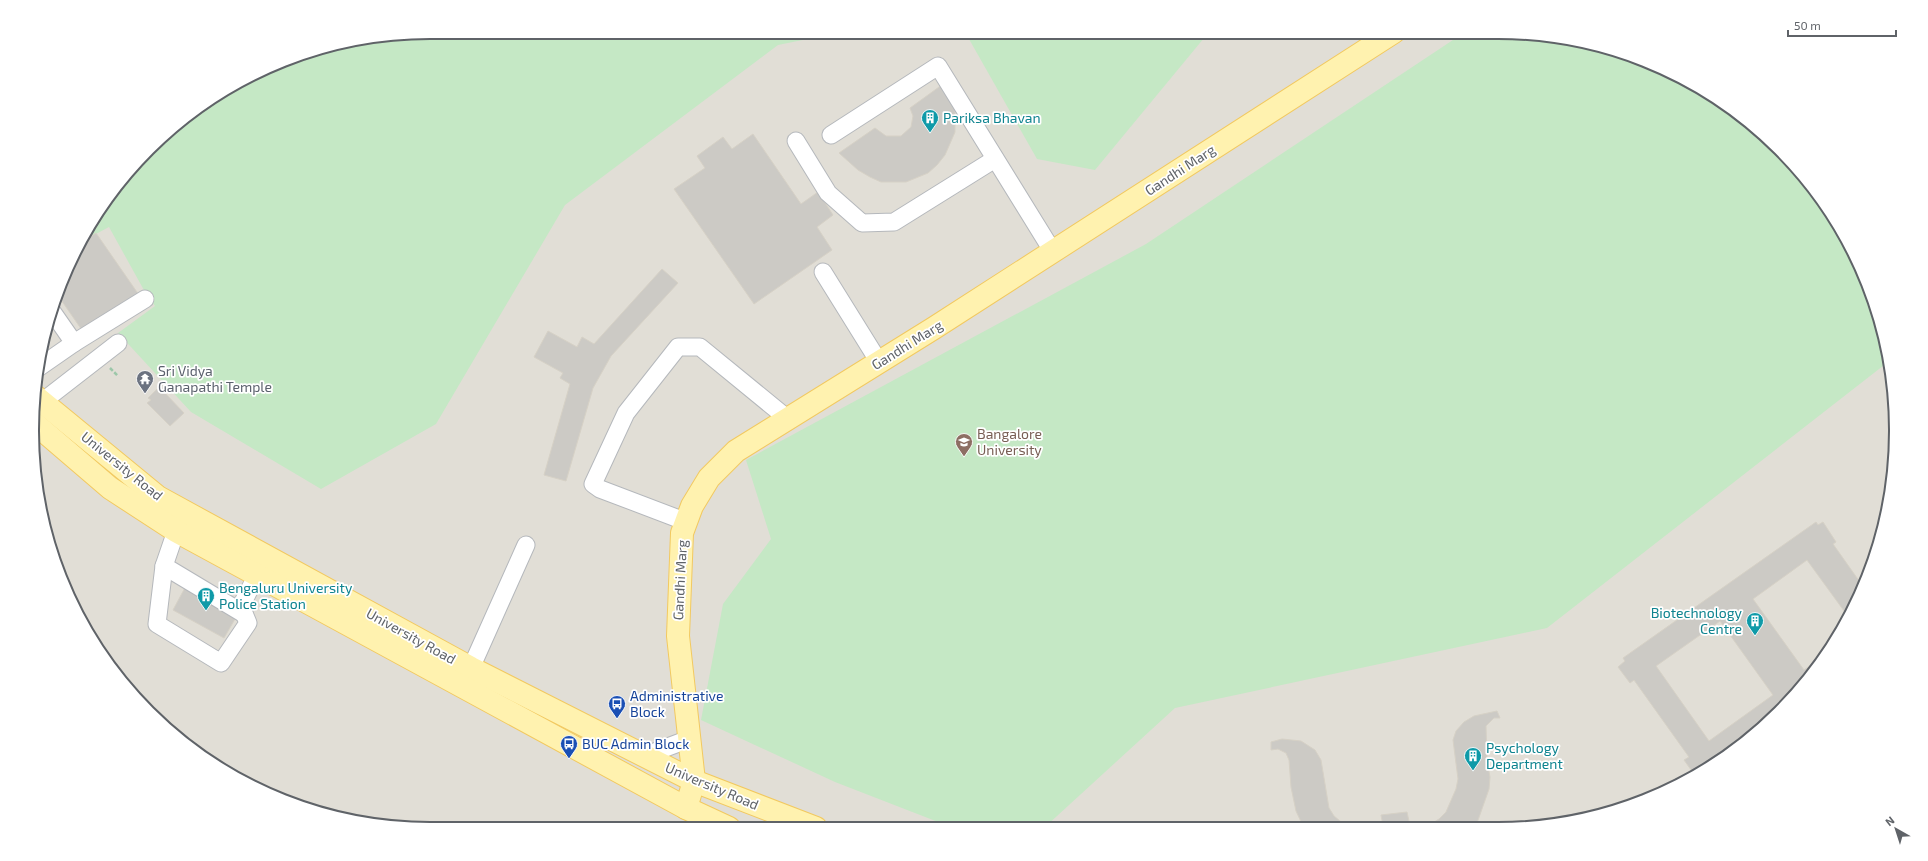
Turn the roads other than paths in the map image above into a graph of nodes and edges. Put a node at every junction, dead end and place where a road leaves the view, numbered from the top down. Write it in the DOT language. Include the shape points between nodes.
graph roads {
  1 [pos="1383,39"];
  2 [pos="831,135"];
  3 [pos="796,141"];
  4 [pos="995,159"];
  5 [pos="1053,252"];
  6 [pos="823,272"];
  7 [pos="145,299"];
  8 [pos="56,317"];
  9 [pos="74,344"];
  10 [pos="118,344"];
  11 [pos="879,362"];
  12 [pos="45,363"];
  13 [pos="44,404"];
  14 [pos="39,418"];
  15 [pos="788,419"];
  16 [pos="39,428"];
  17 [pos="686,522"];
  18 [pos="176,531"];
  19 [pos="526,545"];
  20 [pos="164,566"];
  21 [pos="257,575"];
  22 [pos="318,597"];
  23 [pos="244,614"];
  24 [pos="471,668"];
  25 [pos="689,739"];
  26 [pos="644,756"];
  27 [pos="694,781"];
  28 [pos="686,808"];
  29 [pos="716,822"];
  30 [pos="800,822"];
  1 -- 5 [label="main road, Gandhi Marg"];
  2 -- 4 [label="street" via="938,66"];
  3 -- 4 [label="street" via="828,193 862,223 894,222"];
  4 -- 5 [label="street"];
  5 -- 11 [label="main road, Gandhi Marg"];
  6 -- 11 [label="street"];
  7 -- 9 [label="street"];
  8 -- 9 [label="street"];
  9 -- 12 [label="street"];
  10 -- 13 [label="street"];
  11 -- 15 [label="main road, Gandhi Marg"];
  13 -- 14 [label="main road"];
  13 -- 22 [label="main road, University Road" via="158,497"];
  15 -- 17 [label="main road, Gandhi Marg" via="736,452 709,478 692,506"];
  15 -- 17 [label="street" via="700,347 678,347 626,413 593,484"];
  16 -- 18 [label="main road, University Road" via="110,488"];
  17 -- 25 [label="main road, Gandhi Marg" via="682,533 678,636"];
  18 -- 20 [label="street"];
  18 -- 21 [label="main road, University Road"];
  19 -- 24 [label="street"];
  20 -- 23 [label="street"];
  20 -- 23 [label="street" via="157,624 221,663 248,623"];
  21 -- 22 [label="main road, University Road"];
  21 -- 23 [label="street" via="241,606"];
  22 -- 24 [label="main road, University Road"];
  22 -- 28 [label="main road, University Road"];
  24 -- 26 [label="main road, University Road"];
  25 -- 26 [label="street"];
  25 -- 27 [label="main road, Gandhi Marg"];
  26 -- 27 [label="main road, University Road"];
  27 -- 28 [label="main road, Gandhi Marg"];
  27 -- 30 [label="main road, University Road"];
  28 -- 29 [label="main road, University Road"];
}
